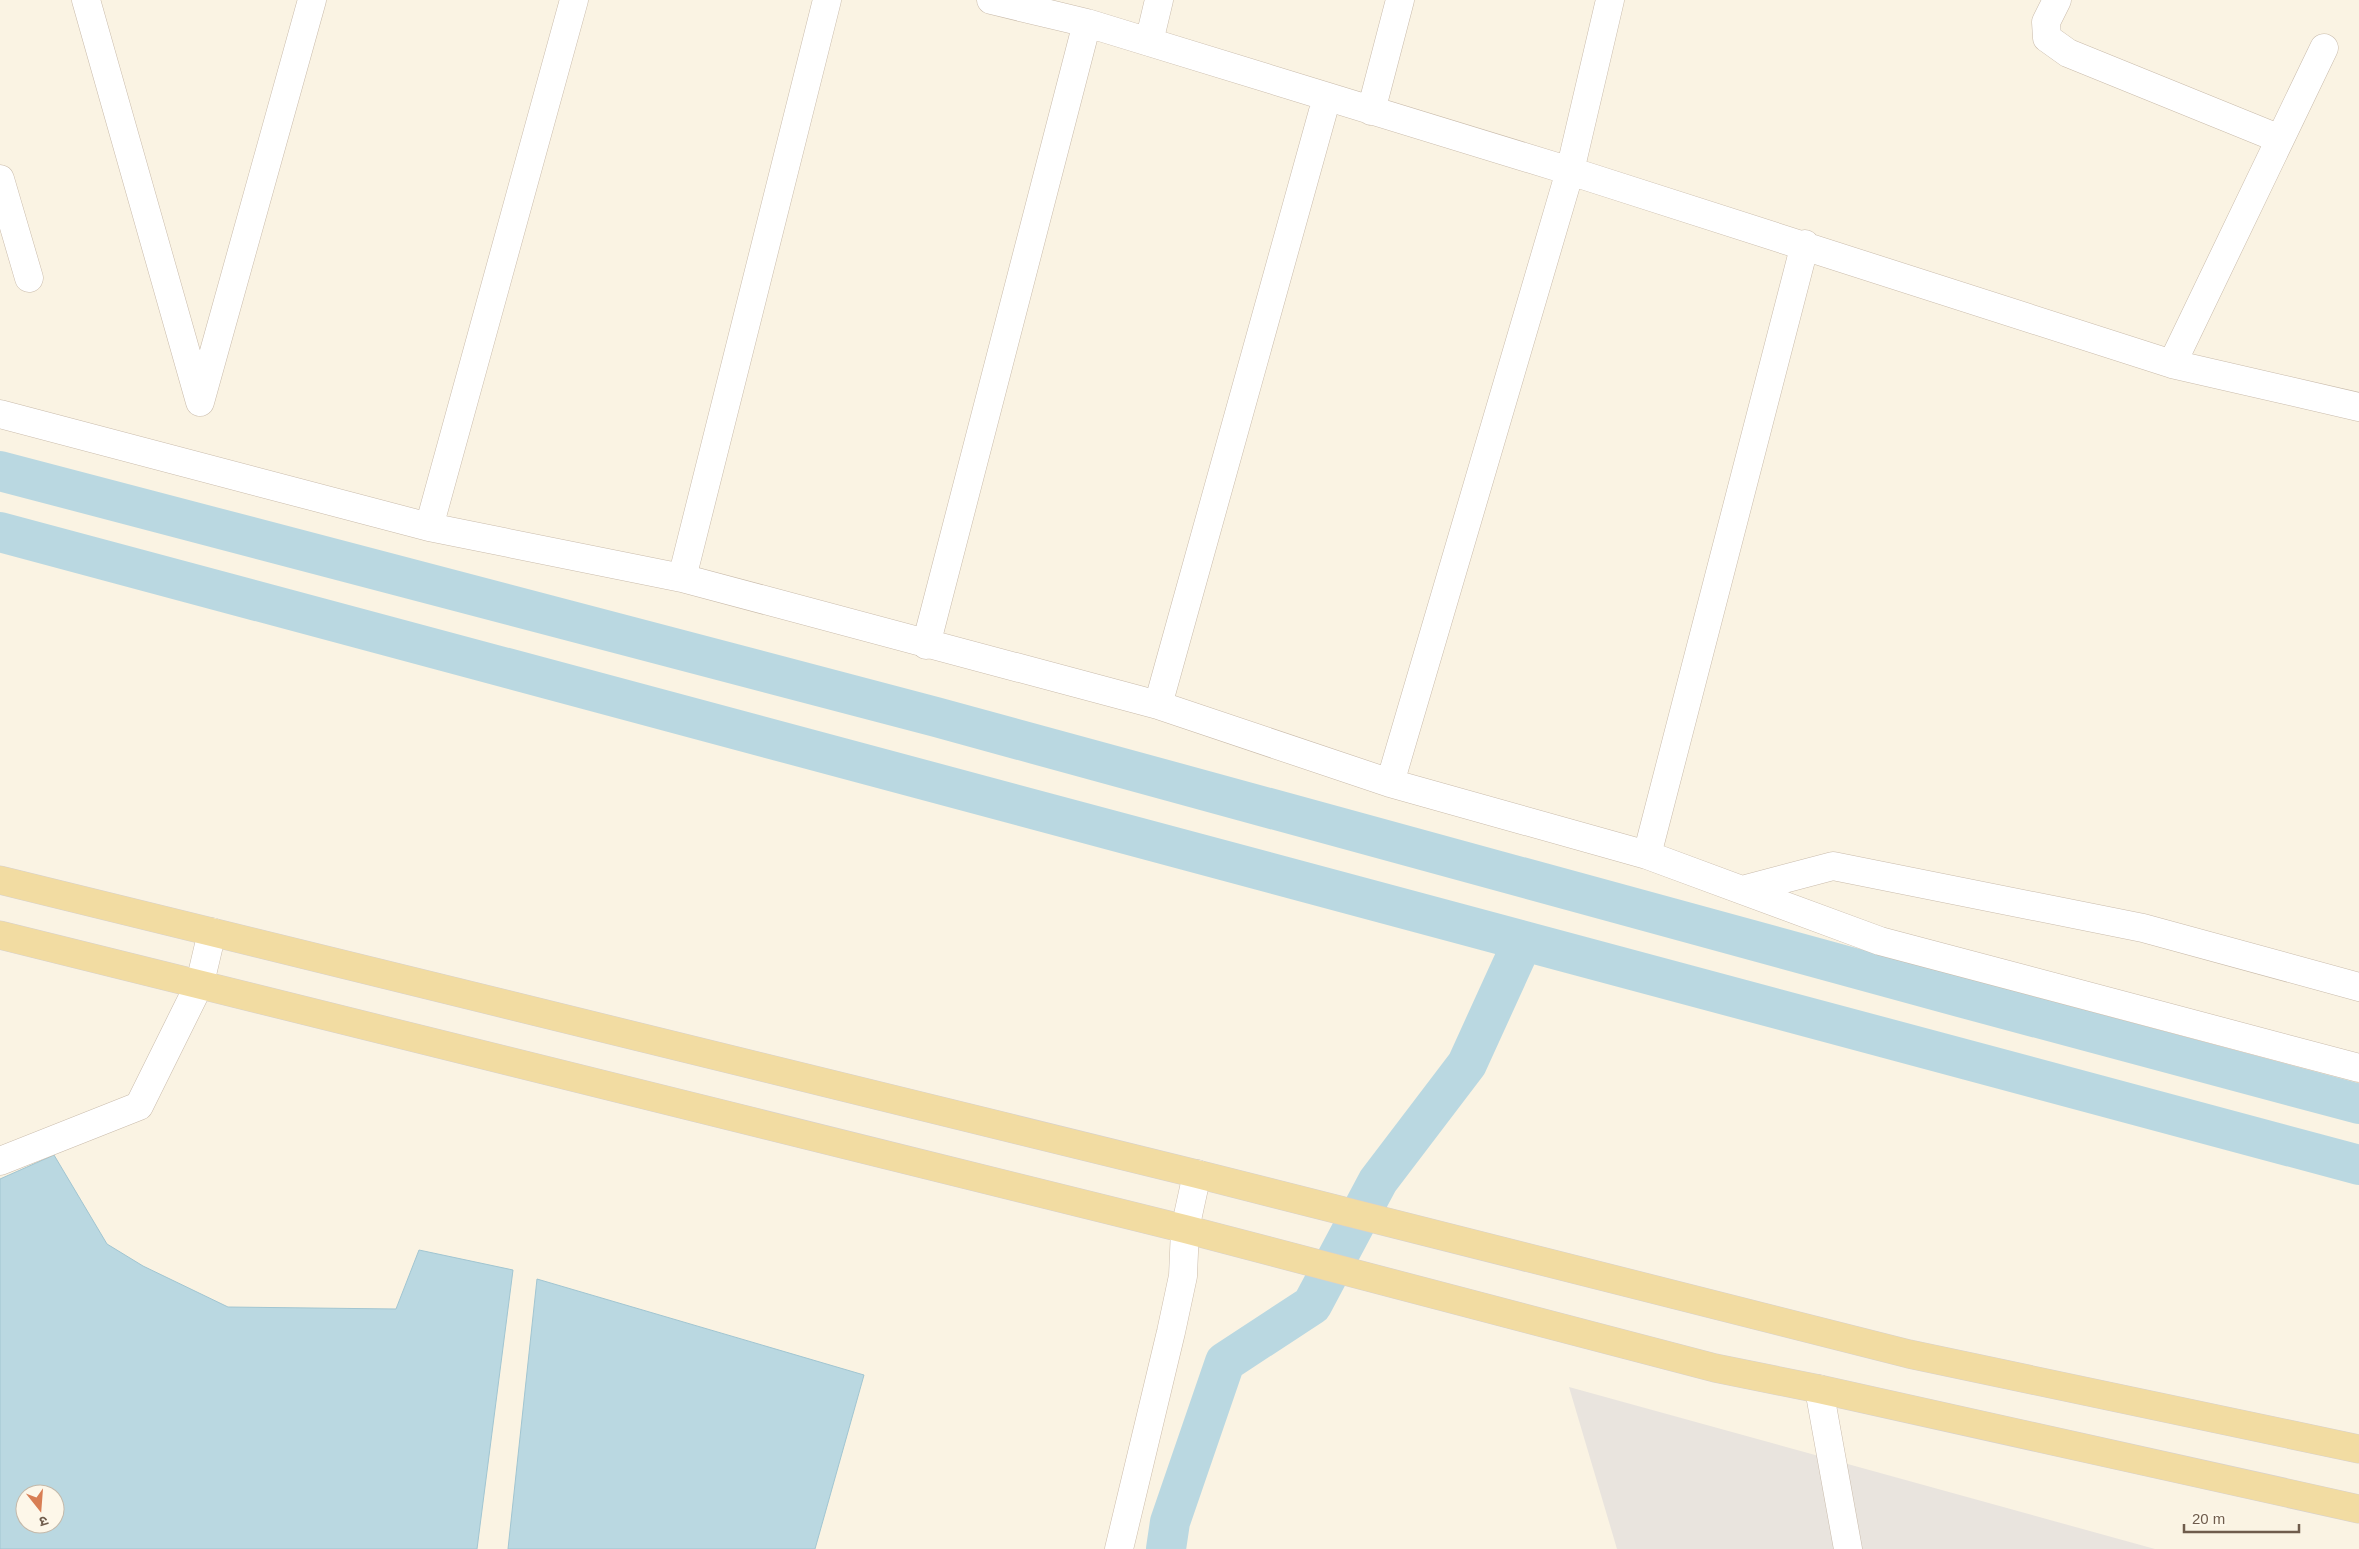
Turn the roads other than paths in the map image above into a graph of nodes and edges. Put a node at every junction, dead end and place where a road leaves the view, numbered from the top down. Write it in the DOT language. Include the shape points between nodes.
graph roads {
  1 [pos="86,0"];
  2 [pos="312,0"];
  3 [pos="574,0"];
  4 [pos="827,0"];
  5 [pos="991,0"];
  6 [pos="1159,0"];
  7 [pos="1400,0"];
  8 [pos="1610,0"];
  9 [pos="2058,0"];
  10 [pos="1087,23"];
  11 [pos="1149,42"];
  12 [pos="2324,48"];
  13 [pos="1327,97"];
  14 [pos="1371,111"];
  15 [pos="2280,139"];
  16 [pos="1570,171"];
  17 [pos="0,179"];
  18 [pos="1805,244"];
  19 [pos="29,278"];
  20 [pos="2172,364"];
  21 [pos="2359,407"];
  22 [pos="0,414"];
  23 [pos="429,527"];
  24 [pos="682,578"];
  25 [pos="926,645"];
  26 [pos="1158,705"];
  27 [pos="1390,783"];
  28 [pos="1647,855"];
  29 [pos="0,880"];
  30 [pos="1742,890"];
  31 [pos="212,932"];
  32 [pos="0,935"];
  33 [pos="200,983"];
  34 [pos="2359,987"];
  35 [pos="2359,1068"];
  36 [pos="0,1161"];
  37 [pos="1197,1174"];
  38 [pos="1185,1229"];
  39 [pos="1819,1389"];
  40 [pos="2359,1449"];
  41 [pos="2359,1509"];
  42 [pos="1119,1549"];
  43 [pos="1848,1549"];
  1 -- 2 [label="street" via="200,402"];
  3 -- 23 [label="street"];
  4 -- 24 [label="street"];
  5 -- 10 [label="street"];
  6 -- 11 [label="street"];
  7 -- 14 [label="street"];
  8 -- 16 [label="street"];
  9 -- 15 [label="street" via="2046,22 2047,38 2068,53"];
  10 -- 11 [label="street"];
  10 -- 25 [label="street"];
  11 -- 13 [label="street"];
  12 -- 15 [label="street"];
  13 -- 14 [label="street"];
  13 -- 26 [label="street"];
  14 -- 16 [label="street"];
  15 -- 20 [label="street"];
  16 -- 18 [label="street"];
  16 -- 27 [label="street"];
  17 -- 19 [label="street"];
  18 -- 20 [label="street"];
  18 -- 28 [label="street"];
  20 -- 21 [label="street"];
  22 -- 23 [label="street"];
  23 -- 24 [label="street"];
  24 -- 25 [label="street"];
  25 -- 26 [label="street"];
  26 -- 27 [label="street"];
  27 -- 28 [label="street"];
  28 -- 30 [label="street"];
  29 -- 31 [label="main road"];
  30 -- 34 [label="street" via="1833,866 2143,928"];
  30 -- 35 [label="street" via="1880,941"];
  31 -- 33 [label="street"];
  31 -- 37 [label="main road"];
  32 -- 33 [label="main road"];
  33 -- 36 [label="street" via="139,1106"];
  33 -- 38 [label="main road"];
  37 -- 38 [label="street"];
  37 -- 40 [label="main road" via="1909,1354"];
  38 -- 39 [label="main road" via="1714,1368"];
  38 -- 42 [label="street" via="1182,1276 1173,1322"];
  39 -- 41 [label="main road"];
  39 -- 43 [label="street"];
}
